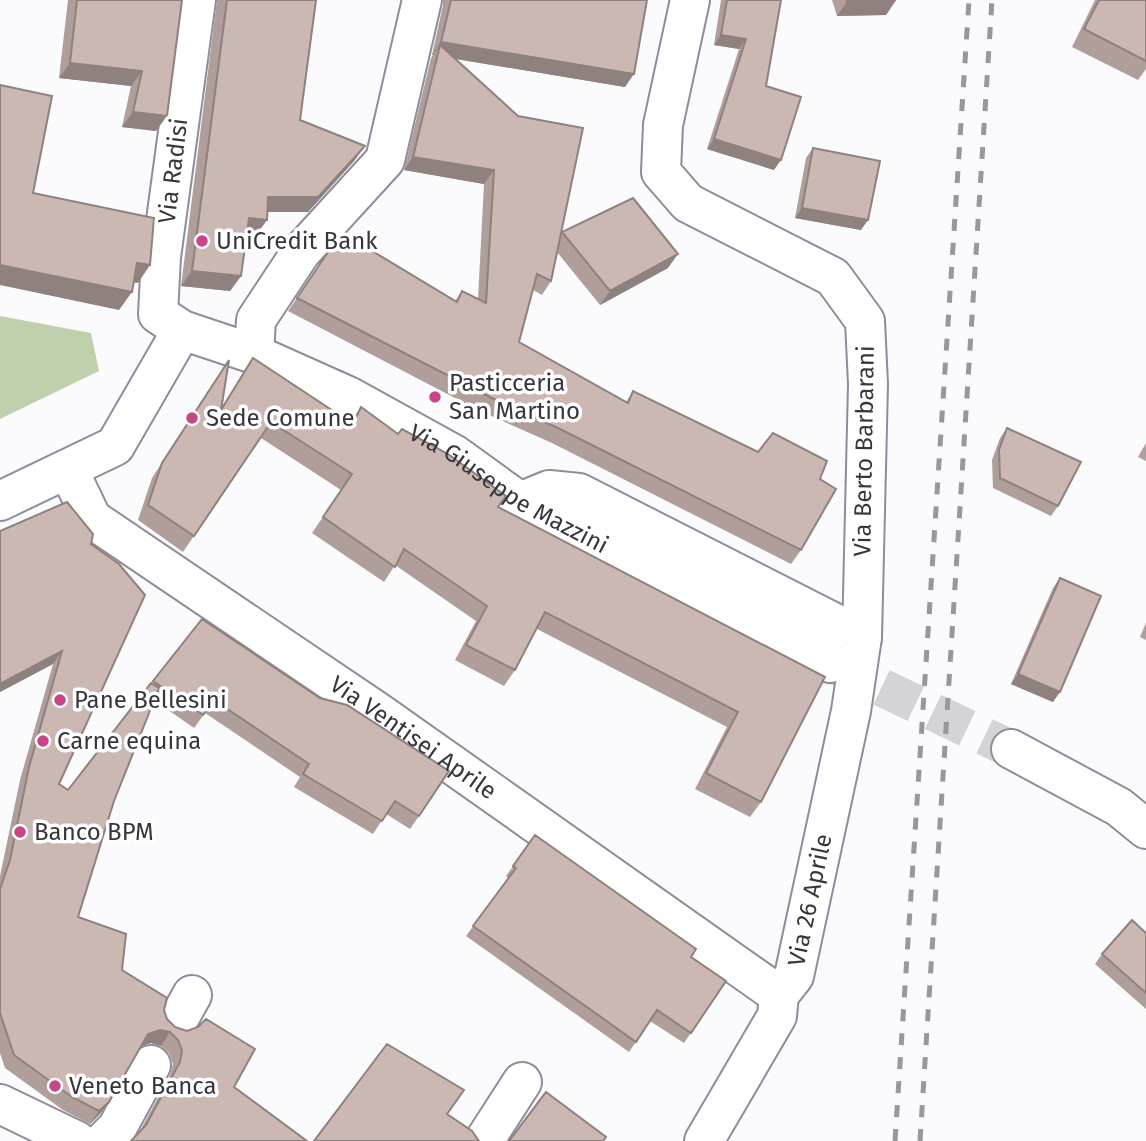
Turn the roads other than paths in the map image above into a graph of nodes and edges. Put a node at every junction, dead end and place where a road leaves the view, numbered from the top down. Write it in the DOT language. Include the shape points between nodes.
graph roads {
  1 [pos="196,0"];
  2 [pos="422,0"];
  3 [pos="690,0"];
  4 [pos="182,330"];
  5 [pos="254,354"];
  6 [pos="68,468"];
  7 [pos="0,501"];
  8 [pos="520,502"];
  9 [pos="862,637"];
  10 [pos="830,663"];
  11 [pos="1011,749"];
  12 [pos="1146,829"];
  13 [pos="779,995"];
  14 [pos="151,1065"];
  15 [pos="522,1082"];
  16 [pos="0,1104"];
  17 [pos="77,1141"];
  18 [pos="104,1141"];
  19 [pos="484,1141"];
  20 [pos="704,1141"];
  1 -- 4 [label="street, Via Radisi" via="161,257 158,314"];
  2 -- 5 [label="street" via="385,160 301,252 256,320"];
  3 -- 9 [label="street, Via Berto Barbarani" via="663,125 661,172 688,203 833,277 865,321 868,384"];
  4 -- 5 [label="street, Via Giuseppe Mazzini"];
  4 -- 6 [label="street" via="115,446"];
  5 -- 8 [label="street, Via Giuseppe Mazzini" via="348,396 455,455"];
  6 -- 7 [label="street"];
  6 -- 13 [label="street, Via Ventisei Aprile" via="92,519 379,713"];
  8 -- 9 [label="street" via="548,490 579,493"];
  8 -- 10 [label="street, Via Giuseppe Mazzini"];
  9 -- 13 [label="street, Via 26 Aprile" via="851,711 794,976"];
  11 -- 12 [label="street" via="1119,807"];
  13 -- 20 [label="street, Via 26 Aprile" via="778,1016"];
  14 -- 18 [label="street" via="117,1128"];
  15 -- 19 [label="street"];
  16 -- 17 [label="street"];
}
